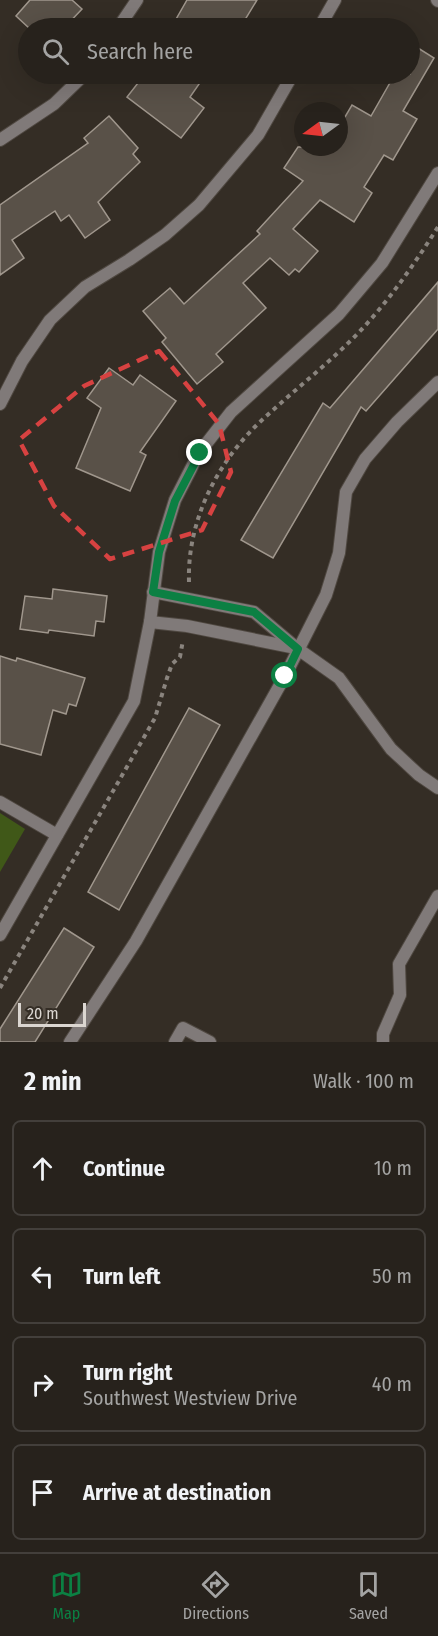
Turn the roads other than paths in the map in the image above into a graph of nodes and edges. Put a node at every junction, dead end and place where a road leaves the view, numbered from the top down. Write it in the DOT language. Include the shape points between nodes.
graph roads {
  1 [pos="137,0"];
  2 [pos="335,0"];
  3 [pos="125,18"];
  4 [pos="325,18"];
  5 [pos="75,84"];
  6 [pos="287,84"];
  7 [pos="0,140"];
  8 [pos="438,173"];
  9 [pos="438,382"];
  10 [pos="0,404"];
  11 [pos="153,592"];
  12 [pos="150,622"];
  13 [pos="298,649"];
  14 [pos="438,788"];
  15 [pos="0,802"];
  16 [pos="57,835"];
  17 [pos="438,896"];
  18 [pos="0,934"];
  19 [pos="70,1042"];
  20 [pos="175,1042"];
  21 [pos="210,1042"];
  22 [pos="383,1042"];
  1 -- 3 [label="street"];
  2 -- 4 [label="street"];
  5 -- 7 [label="street" via="54,104"];
  6 -- 10 [label="street" via="258,135 199,205 165,235 85,287 50,320 22,361"];
  8 -- 11 [label="street" via="382,263 339,314 231,412 200,453 175,501 159,552"];
  9 -- 13 [label="street" via="364,459 346,492 339,554 326,595"];
  11 -- 12 [label="street"];
  11 -- 13 [label="street" via="254,612"];
  12 -- 13 [label="street"];
  12 -- 16 [label="street" via="134,701"];
  13 -- 14 [label="street" via="339,678 391,749"];
  13 -- 19 [label="street" via="136,940"];
  15 -- 16 [label="street"];
  16 -- 18 [label="street"];
  17 -- 22 [label="street" via="399,964 400,995"];
  20 -- 21 [label="street" via="183,1028"];
}
